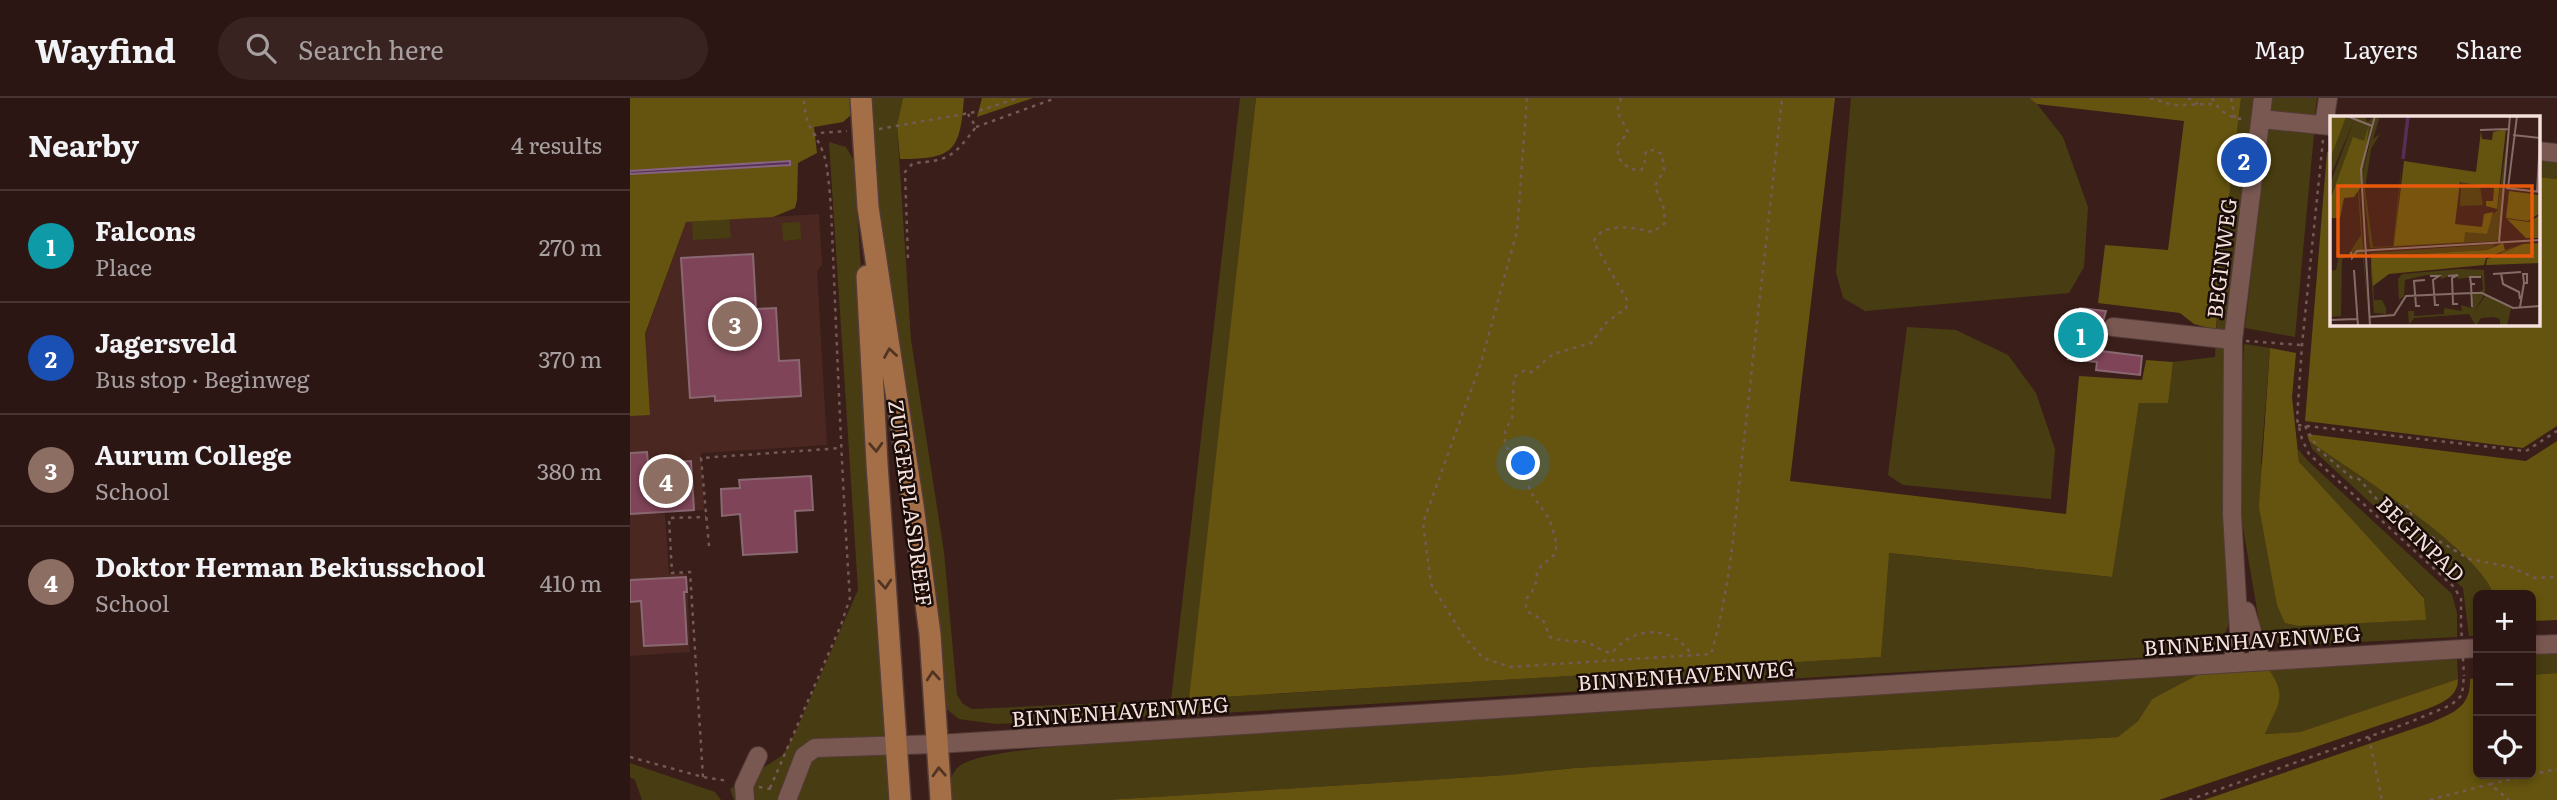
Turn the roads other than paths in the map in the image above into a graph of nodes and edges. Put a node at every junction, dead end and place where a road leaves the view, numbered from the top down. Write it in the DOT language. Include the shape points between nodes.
graph roads {
  1 [pos="861,98"];
  2 [pos="2263,98"];
  3 [pos="2328,98"];
  4 [pos="2261,119"];
  5 [pos="2328,125"];
  6 [pos="868,207"];
  7 [pos="2113,327"];
  8 [pos="2233,340"];
  9 [pos="2237,571"];
  10 [pos="2557,644"];
  11 [pos="2536,645"];
  12 [pos="2473,648"];
  13 [pos="2261,661"];
  14 [pos="2232,663"];
  15 [pos="938,744"];
  16 [pos="897,745"];
  17 [pos="758,756"];
  18 [pos="745,793"];
  19 [pos="787,800"];
  20 [pos="900,800"];
  21 [pos="941,800"];
  1 -- 6 [label="main road, ZUIGERPLASDREEF"];
  2 -- 4 [label="street, BEGINWEG"];
  3 -- 5 [label="street"];
  4 -- 5 [label="street"];
  4 -- 8 [label="street, BEGINWEG"];
  15 -- 6 [label="main road, ZUIGERPLASDREEF, one-way" via="914,505"];
  6 -- 16 [label="main road, ZUIGERPLASDREEF, one-way" via="866,272"];
  7 -- 8 [label="street, BEGINWEG"];
  8 -- 9 [label="street, BEGINWEG" via="2232,514"];
  9 -- 13 [label="street, BEGINWEG"];
  9 -- 14 [label="street, BEGINWEG" via="2239,633"];
  10 -- 11 [label="street"];
  12 -- 13 [label="street, BINNENHAVENWEG"];
  13 -- 14 [label="street, BINNENHAVENWEG"];
  14 -- 15 [label="street, BINNENHAVENWEG"];
  15 -- 16 [label="street, BINNENHAVENWEG"];
  21 -- 15 [label="main road, ZUIGERPLASDREEF, one-way"];
  16 -- 19 [label="street" via="815,748 804,756"];
  16 -- 20 [label="main road, ZUIGERPLASDREEF"];
  17 -- 18 [label="street"];
}
